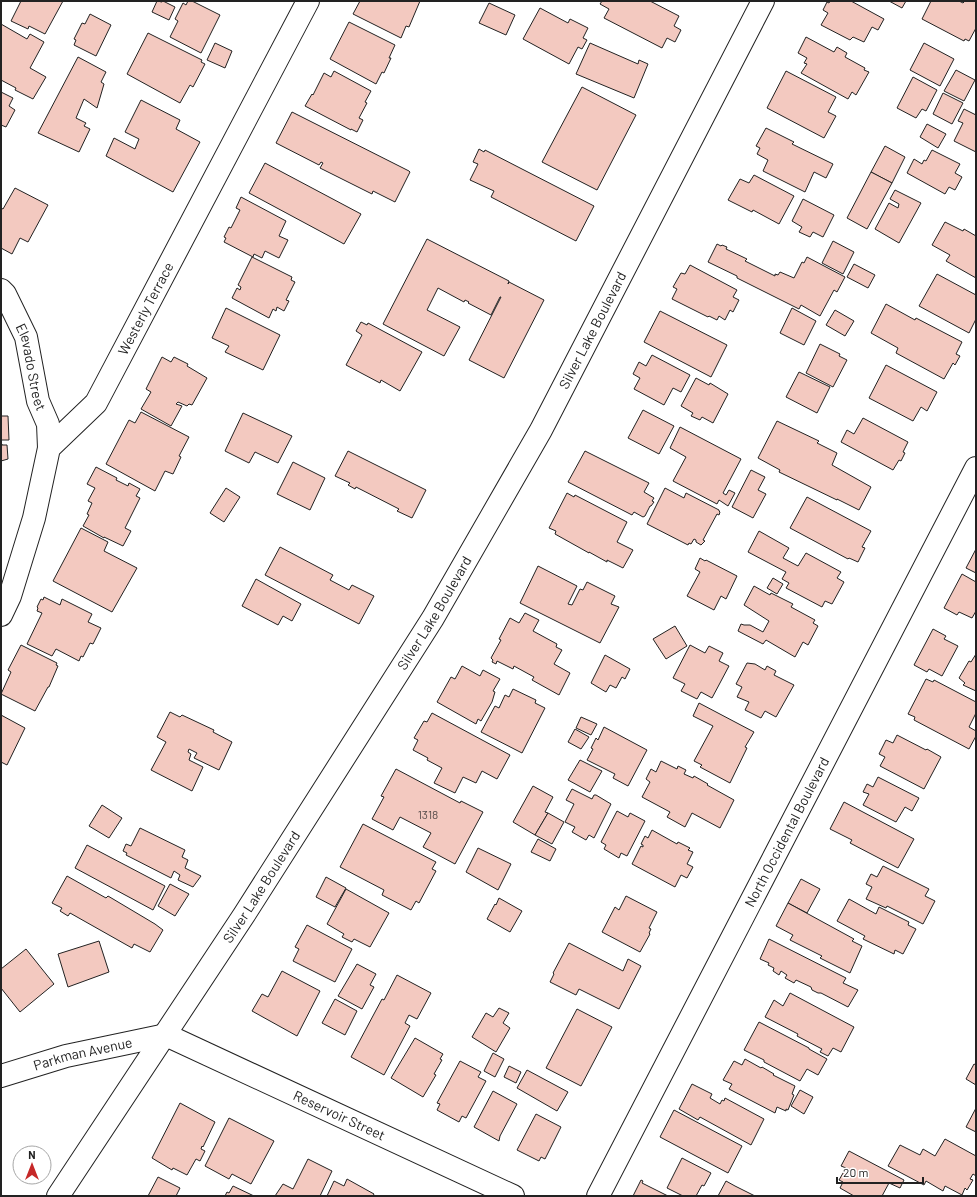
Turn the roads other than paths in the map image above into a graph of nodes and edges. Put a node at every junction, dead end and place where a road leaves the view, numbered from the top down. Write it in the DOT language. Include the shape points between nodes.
graph roads {
  1 [pos="308,1"];
  2 [pos="763,1"];
  3 [pos="1,290"];
  4 [pos="49,448"];
  5 [pos="976,468"];
  6 [pos="1,615"];
  7 [pos="166,1035"];
  8 [pos="1,1076"];
  9 [pos="58,1196"];
  10 [pos="513,1196"];
  11 [pos="598,1196"];
  1 -- 4 [label="street, Westerly Terrace" via="96,403"];
  2 -- 7 [label="street, Silver Lake Boulevard" via="541,430 433,618"];
  3 -- 4 [label="street, Elevado Street" via="26,337 38,401 48,424"];
  4 -- 6 [label="street" via="34,518 10,596"];
  5 -- 11 [label="street, North Occidental Boulevard"];
  7 -- 8 [label="street, Parkman Avenue" via="66,1056"];
  7 -- 9 [label="street, Silver Lake Boulevard"];
  7 -- 10 [label="street, Reservoir Street"];
}
